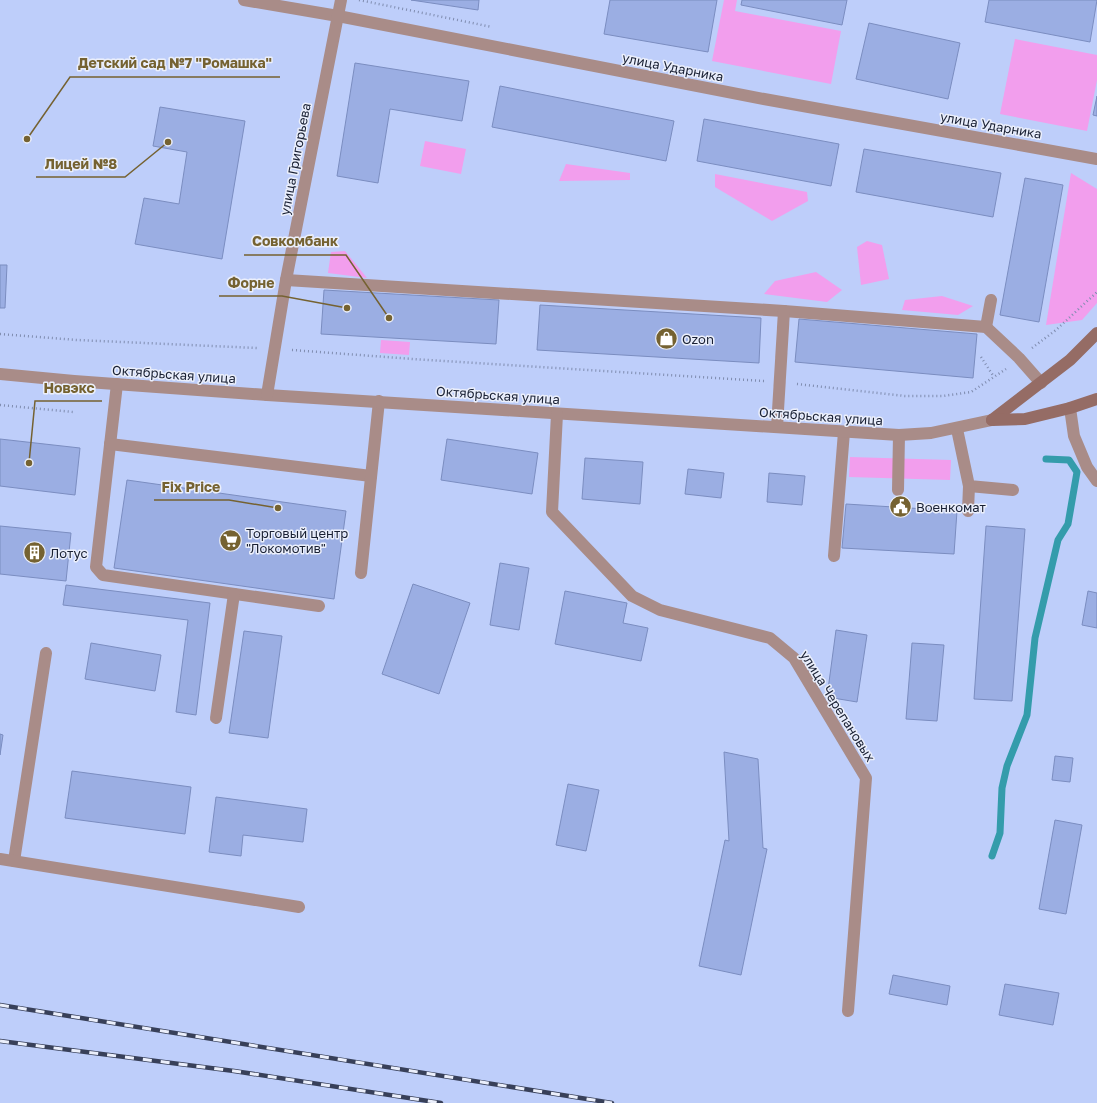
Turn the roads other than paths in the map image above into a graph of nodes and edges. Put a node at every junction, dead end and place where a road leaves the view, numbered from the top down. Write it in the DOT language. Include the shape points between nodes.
graph roads {
  1 [pos="244,0"];
  2 [pos="341,0"];
  3 [pos="338,16"];
  4 [pos="1097,159"];
  5 [pos="286,280"];
  6 [pos="991,300"];
  7 [pos="784,311"];
  8 [pos="986,327"];
  9 [pos="1097,333"];
  10 [pos="0,374"];
  11 [pos="117,384"];
  12 [pos="1041,384"];
  13 [pos="267,394"];
  14 [pos="1097,398"];
  15 [pos="379,401"];
  16 [pos="1070,408"];
  17 [pos="557,414"];
  18 [pos="992,420"];
  19 [pos="777,427"];
  20 [pos="957,429"];
  21 [pos="844,432"];
  22 [pos="899,435"];
  23 [pos="110,444"];
  24 [pos="371,476"];
  25 [pos="1097,481"];
  26 [pos="969,486"];
  27 [pos="898,490"];
  28 [pos="1013,490"];
  29 [pos="968,511"];
  30 [pos="834,556"];
  31 [pos="361,573"];
  32 [pos="234,594"];
  33 [pos="319,606"];
  34 [pos="46,653"];
  35 [pos="216,718"];
  36 [pos="0,859"];
  37 [pos="14,861"];
  38 [pos="299,907"];
  39 [pos="848,1011"];
  1 -- 3 [label="street, улица Ударника"];
  2 -- 3 [label="street, улица Григорьева"];
  3 -- 4 [label="street, улица Ударника" via="764,99"];
  3 -- 5 [label="street, улица Григорьева"];
  5 -- 7 [label="street"];
  5 -- 13 [label="street, улица Григорьева"];
  6 -- 8 [label="street"];
  7 -- 8 [label="street"];
  7 -- 19 [label="street"];
  8 -- 12 [label="street" via="1020,358"];
  9 -- 12 [label="street, Октябрьская улица"];
  10 -- 11 [label="street, Октябрьская улица"];
  11 -- 13 [label="street, Октябрьская улица"];
  11 -- 23 [label="street"];
  12 -- 18 [label="street, Октябрьская улица"];
  13 -- 15 [label="street, Октябрьская улица"];
  14 -- 16 [label="street, Октябрьская улица"];
  15 -- 17 [label="street, Октябрьская улица"];
  15 -- 24 [label="street"];
  16 -- 18 [label="street, Октябрьская улица" via="1025,419"];
  16 -- 25 [label="street" via="1074,436 1087,467"];
  17 -- 19 [label="street, Октябрьская улица"];
  17 -- 39 [label="street, улица Черепановых" via="552,512 632,596 660,610 770,638 794,658 866,778"];
  18 -- 20 [label="street, Октябрьская улица"];
  19 -- 21 [label="street, Октябрьская улица"];
  20 -- 22 [label="street, Октябрьская улица"];
  20 -- 26 [label="street"];
  21 -- 22 [label="street, Октябрьская улица"];
  21 -- 30 [label="street"];
  22 -- 27 [label="street"];
  23 -- 24 [label="street"];
  23 -- 32 [label="street" via="96,567 103,575"];
  24 -- 31 [label="street"];
  26 -- 28 [label="street"];
  26 -- 29 [label="street"];
  32 -- 33 [label="street"];
  32 -- 35 [label="street"];
  34 -- 37 [label="street"];
  36 -- 37 [label="street"];
  37 -- 38 [label="street"];
}
